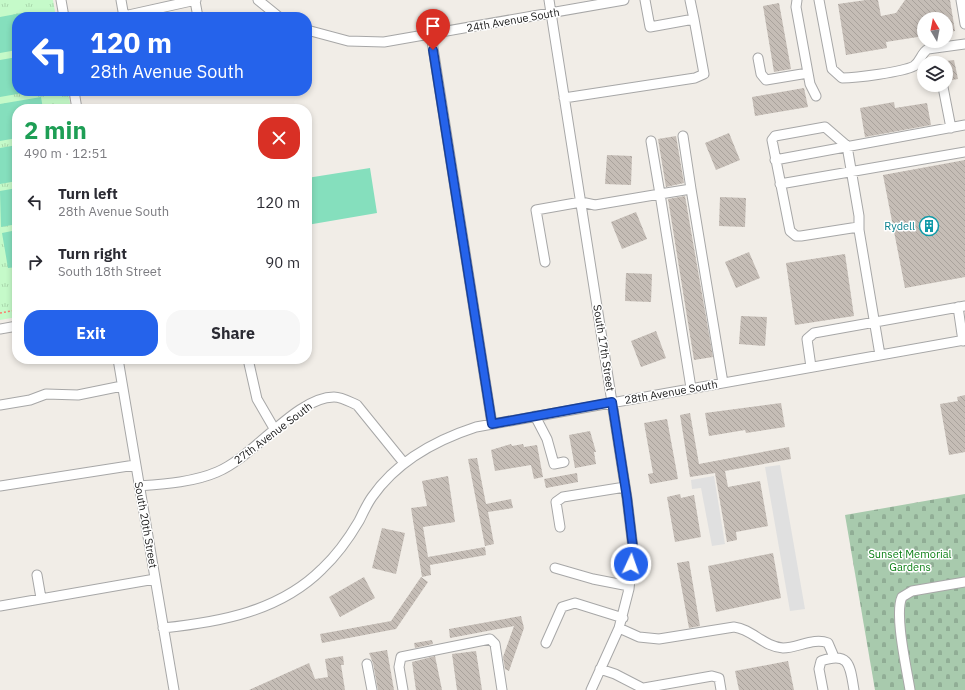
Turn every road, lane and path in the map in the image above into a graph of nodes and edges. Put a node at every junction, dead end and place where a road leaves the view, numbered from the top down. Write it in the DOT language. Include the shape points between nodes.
graph roads {
  1 [pos="61,0"];
  2 [pos="121,0"];
  3 [pos="195,0"];
  4 [pos="258,0"];
  5 [pos="549,0"];
  6 [pos="624,0"];
  7 [pos="645,0"];
  8 [pos="690,0"];
  9 [pos="797,0"];
  10 [pos="820,0"];
  11 [pos="961,0"];
  12 [pos="63,12"];
  13 [pos="123,12"];
  14 [pos="142,12"];
  15 [pos="197,12"];
  16 [pos="273,12"];
  17 [pos="551,14"];
  18 [pos="694,19"];
  19 [pos="965,24"];
  20 [pos="312,31"];
  21 [pos="430,35"];
  22 [pos="965,44"];
  23 [pos="758,58"];
  24 [pos="808,73"];
  25 [pos="945,92"];
  26 [pos="816,96"];
  27 [pos="564,98"];
  28 [pos="965,125"];
  29 [pos="951,128"];
  30 [pos="683,136"];
  31 [pos="651,141"];
  32 [pos="847,146"];
  33 [pos="965,152"];
  34 [pos="776,160"];
  35 [pos="852,172"];
  36 [pos="780,184"];
  37 [pos="691,189"];
  38 [pos="660,194"];
  39 [pos="580,202"];
  40 [pos="858,226"];
  41 [pos="545,262"];
  42 [pos="962,307"];
  43 [pos="12,311"];
  44 [pos="0,313"];
  45 [pos="874,322"];
  46 [pos="12,327"];
  47 [pos="0,329"];
  48 [pos="964,341"];
  49 [pos="880,355"];
  50 [pos="119,364"];
  51 [pos="249,364"];
  52 [pos="811,367"];
  53 [pos="722,383"];
  54 [pos="122,386"];
  55 [pos="691,388"];
  56 [pos="612,402"];
  57 [pos="0,406"];
  58 [pos="535,416"];
  59 [pos="492,424"];
  60 [pos="275,430"];
  61 [pos="564,462"];
  62 [pos="404,463"];
  63 [pos="135,465"];
  64 [pos="0,486"];
  65 [pos="139,486"];
  66 [pos="625,487"];
  67 [pos="560,527"];
  68 [pos="555,568"];
  69 [pos="37,575"];
  70 [pos="155,579"];
  71 [pos="965,582"];
  72 [pos="629,586"];
  73 [pos="41,598"];
  74 [pos="0,606"];
  75 [pos="623,618"];
  76 [pos="163,628"];
  77 [pos="619,628"];
  78 [pos="546,643"];
  79 [pos="834,657"];
  80 [pos="367,664"];
  81 [pos="600,669"];
  82 [pos="645,689"];
  83 [pos="174,690"];
  84 [pos="372,690"];
  85 [pos="403,690"];
  86 [pos="502,690"];
  87 [pos="591,690"];
  88 [pos="721,690"];
  89 [pos="823,690"];
  90 [pos="854,690"];
  91 [pos="910,690"];
  1 -- 12 [label="street"];
  2 -- 13 [label="street"];
  3 -- 14 [label="street"];
  3 -- 15 [label="street"];
  4 -- 16 [label="street"];
  5 -- 17 [label="street, South 17th Street"];
  6 -- 17 [label="street, 24th Avenue South"];
  7 -- 18 [label="street" via="650,27"];
  8 -- 18 [label="street"];
  9 -- 24 [label="street" via="796,8"];
  10 -- 22 [label="street" via="832,69 842,78 907,68 918,62 923,52 928,49"];
  11 -- 19 [label="street"];
  17 -- 21 [label="street, 24th Avenue South"];
  17 -- 27 [label="street, South 17th Street"];
  18 -- 27 [label="street" via="704,74 696,78"];
  20 -- 21 [label="street, 24th Avenue South" via="348,41 384,42"];
  21 -- 59 [label="street"];
  23 -- 24 [label="street" via="761,74 766,80"];
  24 -- 26 [label="street"];
  25 -- 29 [label="street"];
  27 -- 39 [label="street, South 17th Street"];
  28 -- 29 [label="street"];
  29 -- 32 [label="street"];
  30 -- 37 [label="street"];
  31 -- 38 [label="street"];
  32 -- 34 [label="street"];
  32 -- 34 [label="street" via="825,126 780,134 772,140"];
  32 -- 35 [label="street"];
  33 -- 35 [label="street"];
  34 -- 36 [label="street"];
  35 -- 36 [label="street"];
  35 -- 40 [label="street" via="859,216"];
  36 -- 40 [label="street" via="788,227 792,234 801,236"];
  37 -- 38 [label="street"];
  37 -- 53 [label="street"];
  38 -- 39 [label="street" via="595,205"];
  38 -- 55 [label="street"];
  39 -- 41 [label="street" via="536,210"];
  39 -- 56 [label="street, South 17th Street"];
  40 -- 45 [label="street"];
  42 -- 45 [label="street"];
  42 -- 48 [label="street"];
  43 -- 44 [label="path"];
  45 -- 49 [label="street"];
  45 -- 52 [label="street" via="810,335 807,344"];
  46 -- 47 [label="street"];
  48 -- 49 [label="street, 28th Avenue South"];
  49 -- 52 [label="street, 28th Avenue South"];
  50 -- 54 [label="street, South 20th Street"];
  51 -- 60 [label="street" via="257,399"];
  52 -- 53 [label="street, 28th Avenue South"];
  53 -- 55 [label="street, 28th Avenue South"];
  54 -- 57 [label="street" via="78,394 46,394"];
  54 -- 63 [label="street, South 20th Street"];
  55 -- 56 [label="street, 28th Avenue South"];
  56 -- 58 [label="street, 28th Avenue South"];
  56 -- 66 [label="street, South 17th Street"];
  58 -- 59 [label="street, 28th Avenue South"];
  58 -- 61 [label="street" via="547,439 554,464"];
  59 -- 62 [label="street, 28th Avenue South" via="476,426 454,434 431,445"];
  60 -- 62 [label="street, 27th Avenue South" via="318,400 335,397 357,406"];
  60 -- 65 [label="street, 27th Avenue South" via="250,451 218,472 198,478"];
  62 -- 76 [label="street, 28th Avenue South" via="372,497 346,542 334,557 296,590 279,601 243,614"];
  63 -- 64 [label="street"];
  63 -- 65 [label="street, South 20th Street"];
  65 -- 70 [label="street, South 20th Street"];
  66 -- 67 [label="street" via="563,497 556,502"];
  66 -- 72 [label="street, South 17th Street" via="633,548"];
  68 -- 72 [label="street"];
  69 -- 73 [label="street"];
  70 -- 73 [label="street"];
  70 -- 76 [label="street, South 20th Street"];
  71 -- 91 [label="street" via="912,591 902,597 899,606 900,623"];
  72 -- 75 [label="street, South 17th Street"];
  73 -- 74 [label="street"];
  75 -- 77 [label="street, South 17th Street"];
  75 -- 78 [label="street" via="575,603 562,607"];
  76 -- 83 [label="street, South 20th Street"];
  77 -- 79 [label="street" via="639,637 659,639 734,627 743,628 765,642 783,648 822,640 828,643"];
  77 -- 81 [label="street, South 17th Street"];
  79 -- 89 [label="street" via="821,661 819,669"];
  79 -- 90 [label="street" via="842,658 850,665"];
  80 -- 84 [label="street"];
  81 -- 82 [label="street"];
  81 -- 87 [label="street, South 17th Street"];
  82 -- 88 [label="street" via="712,676 719,678"];
  85 -- 86 [label="street" via="399,667 401,657 490,639 495,644"];
}
